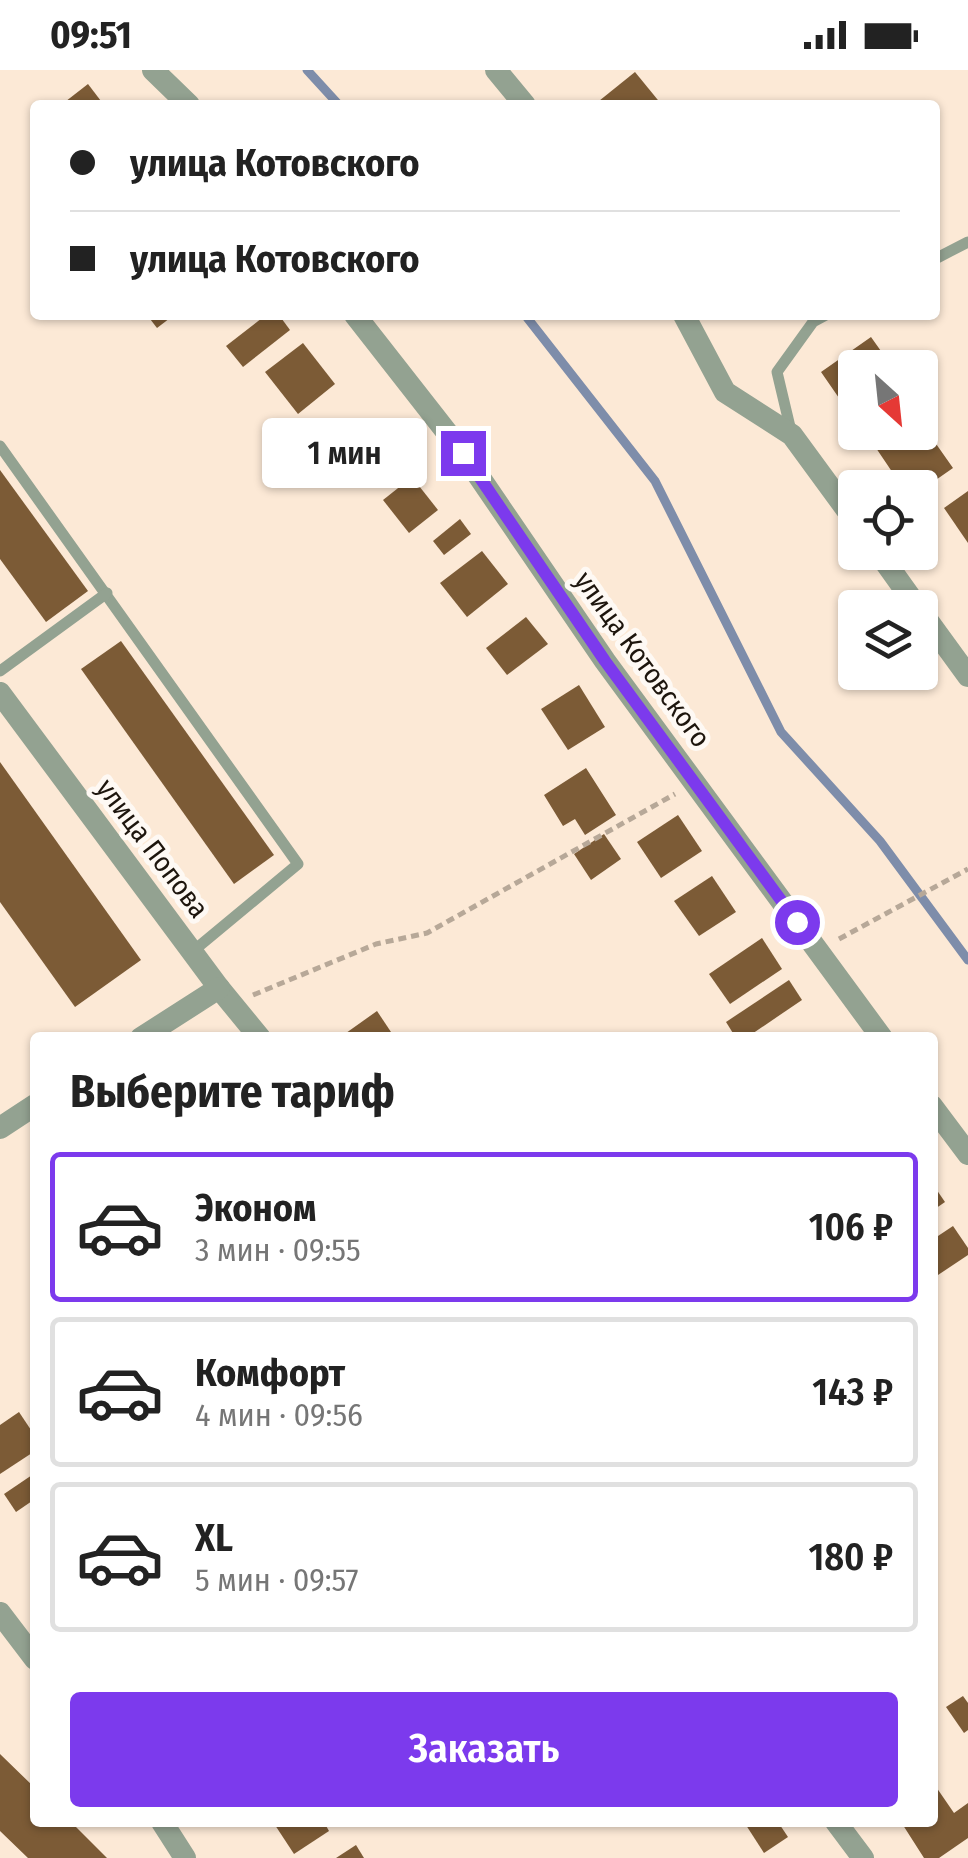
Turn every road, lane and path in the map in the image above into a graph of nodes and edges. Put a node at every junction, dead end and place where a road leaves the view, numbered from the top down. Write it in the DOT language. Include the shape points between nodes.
graph roads {
  1 [pos="152,70"];
  2 [pos="496,70"];
  3 [pos="184,100"];
  4 [pos="521,100"];
  5 [pos="968,242"];
  6 [pos="940,256"];
  7 [pos="359,320"];
  8 [pos="687,320"];
  9 [pos="816,320"];
  10 [pos="792,435"];
  11 [pos="0,446"];
  12 [pos="838,498"];
  13 [pos="107,593"];
  14 [pos="938,635"];
  15 [pos="0,670"];
  16 [pos="968,676"];
  17 [pos="0,693"];
  18 [pos="695,783"];
  19 [pos="968,869"];
  20 [pos="818,950"];
  21 [pos="192,952"];
  22 [pos="225,996"];
  23 [pos="153,1032"];
  24 [pos="255,1032"];
  25 [pos="878,1032"];
  26 [pos="30,1108"];
  27 [pos="938,1114"];
  28 [pos="0,1128"];
  29 [pos="968,1154"];
  30 [pos="0,1614"];
  31 [pos="30,1653"];
  32 [pos="165,1827"];
  33 [pos="840,1827"];
  34 [pos="185,1858"];
  35 [pos="862,1858"];
  1 -- 3 [label="street"];
  2 -- 4 [label="street"];
  5 -- 6 [label="lane"];
  7 -- 18 [label="street, улица Котовского" via="463,453"];
  8 -- 10 [label="street" via="725,392"];
  9 -- 10 [label="lane" via="777,372"];
  10 -- 12 [label="street"];
  11 -- 13 [label="lane"];
  13 -- 15 [label="lane"];
  13 -- 21 [label="lane" via="298,864"];
  14 -- 16 [label="street"];
  17 -- 21 [label="street, улица Попова"];
  18 -- 20 [label="street, улица Котовского"];
  18 -- 22 [label="path" via="427,932"];
  19 -- 20 [label="path"];
  20 -- 25 [label="street, улица Котовского"];
  21 -- 22 [label="street, улица Попова"];
  22 -- 23 [label="street"];
  22 -- 24 [label="street, улица Попова"];
  26 -- 28 [label="street"];
  27 -- 29 [label="street"];
  30 -- 31 [label="street"];
  32 -- 34 [label="street"];
  33 -- 35 [label="street"];
}
